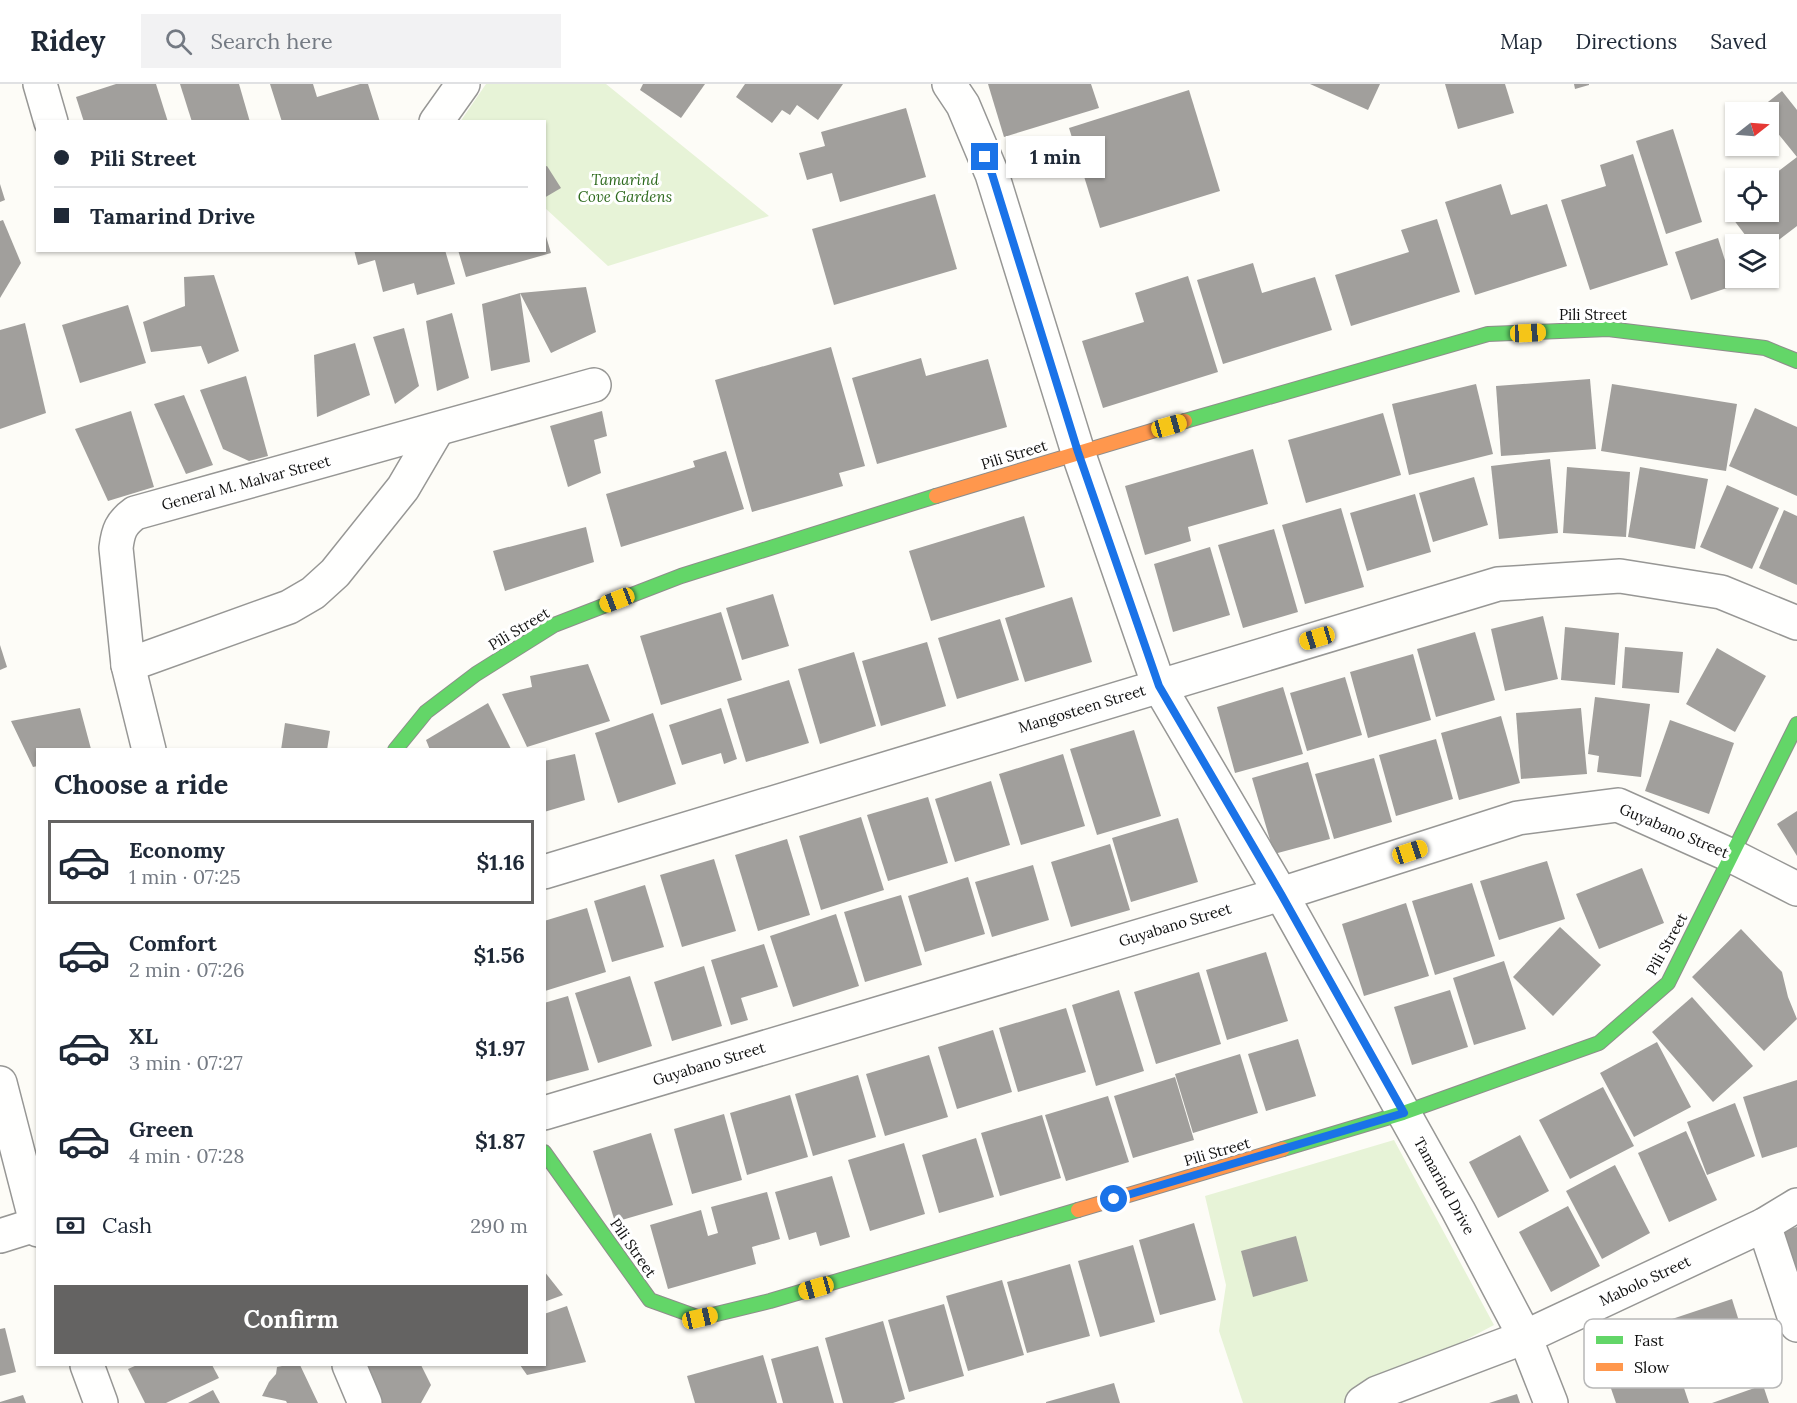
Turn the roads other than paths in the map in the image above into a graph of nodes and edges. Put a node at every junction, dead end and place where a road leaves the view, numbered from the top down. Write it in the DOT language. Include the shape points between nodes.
graph roads {
  1 [pos="40,84"];
  2 [pos="463,84"];
  3 [pos="949,84"];
  4 [pos="50,120"];
  5 [pos="437,120"];
  6 [pos="1797,361"];
  7 [pos="594,385"];
  8 [pos="437,430"];
  9 [pos="1078,452"];
  10 [pos="1797,623"];
  11 [pos="128,665"];
  12 [pos="1159,686"];
  13 [pos="1797,724"];
  14 [pos="149,748"];
  15 [pos="397,748"];
  16 [pos="1732,856"];
  17 [pos="546,871"];
  18 [pos="1797,889"];
  19 [pos="1281,894"];
  20 [pos="0,1083"];
  21 [pos="546,1112"];
  22 [pos="1404,1113"];
  23 [pos="546,1155"];
  24 [pos="1797,1204"];
  25 [pos="36,1222"];
  26 [pos="1764,1225"];
  27 [pos="36,1226"];
  28 [pos="0,1236"];
  29 [pos="1797,1325"];
  30 [pos="1525,1337"];
  31 [pos="87,1366"];
  32 [pos="349,1366"];
  33 [pos="101,1403"];
  34 [pos="365,1403"];
  35 [pos="1362,1403"];
  36 [pos="1551,1403"];
  1 -- 4 [label="street"];
  2 -- 5 [label="street"];
  3 -- 9 [label="street, Tamarind Drive" via="963,105 992,174"];
  6 -- 9 [label="street, Pili Street" via="1765,348 1608,329 1488,334"];
  7 -- 8 [label="street, General M. Malvar Street"];
  8 -- 11 [label="street" via="403,488 335,573 313,593 289,607"];
  8 -- 11 [label="street, General M. Malvar Street" via="135,513 125,520 118,531 116,548"];
  9 -- 12 [label="street, Tamarind Drive"];
  9 -- 15 [label="street, Pili Street" via="681,576 554,625 476,674 426,712"];
  10 -- 12 [label="street, Mangosteen Street" via="1721,592 1620,576 1498,584"];
  11 -- 14 [label="street, General M. Malvar Street"];
  12 -- 17 [label="street, Mangosteen Street"];
  12 -- 19 [label="street, Tamarind Drive"];
  13 -- 16 [label="street, Pili Street"];
  16 -- 18 [label="street, Guyabano Street"];
  16 -- 19 [label="street, Guyabano Street" via="1618,805 1518,818"];
  16 -- 22 [label="street, Pili Street" via="1668,983 1599,1043"];
  19 -- 21 [label="street, Guyabano Street"];
  19 -- 22 [label="street, Tamarind Drive"];
  20 -- 25 [label="street"];
  22 -- 23 [label="street, Pili Street" via="782,1298 700,1318 650,1300"];
  22 -- 30 [label="street, Tamarind Drive"];
  24 -- 26 [label="street, Mabolo Street"];
  26 -- 29 [label="street"];
  26 -- 30 [label="street, Mabolo Street"];
  27 -- 28 [label="street"];
  30 -- 35 [label="street, Mabolo Street" via="1377,1393"];
  30 -- 36 [label="street, Tamarind Drive"];
  31 -- 33 [label="street"];
  32 -- 34 [label="street"];
}
